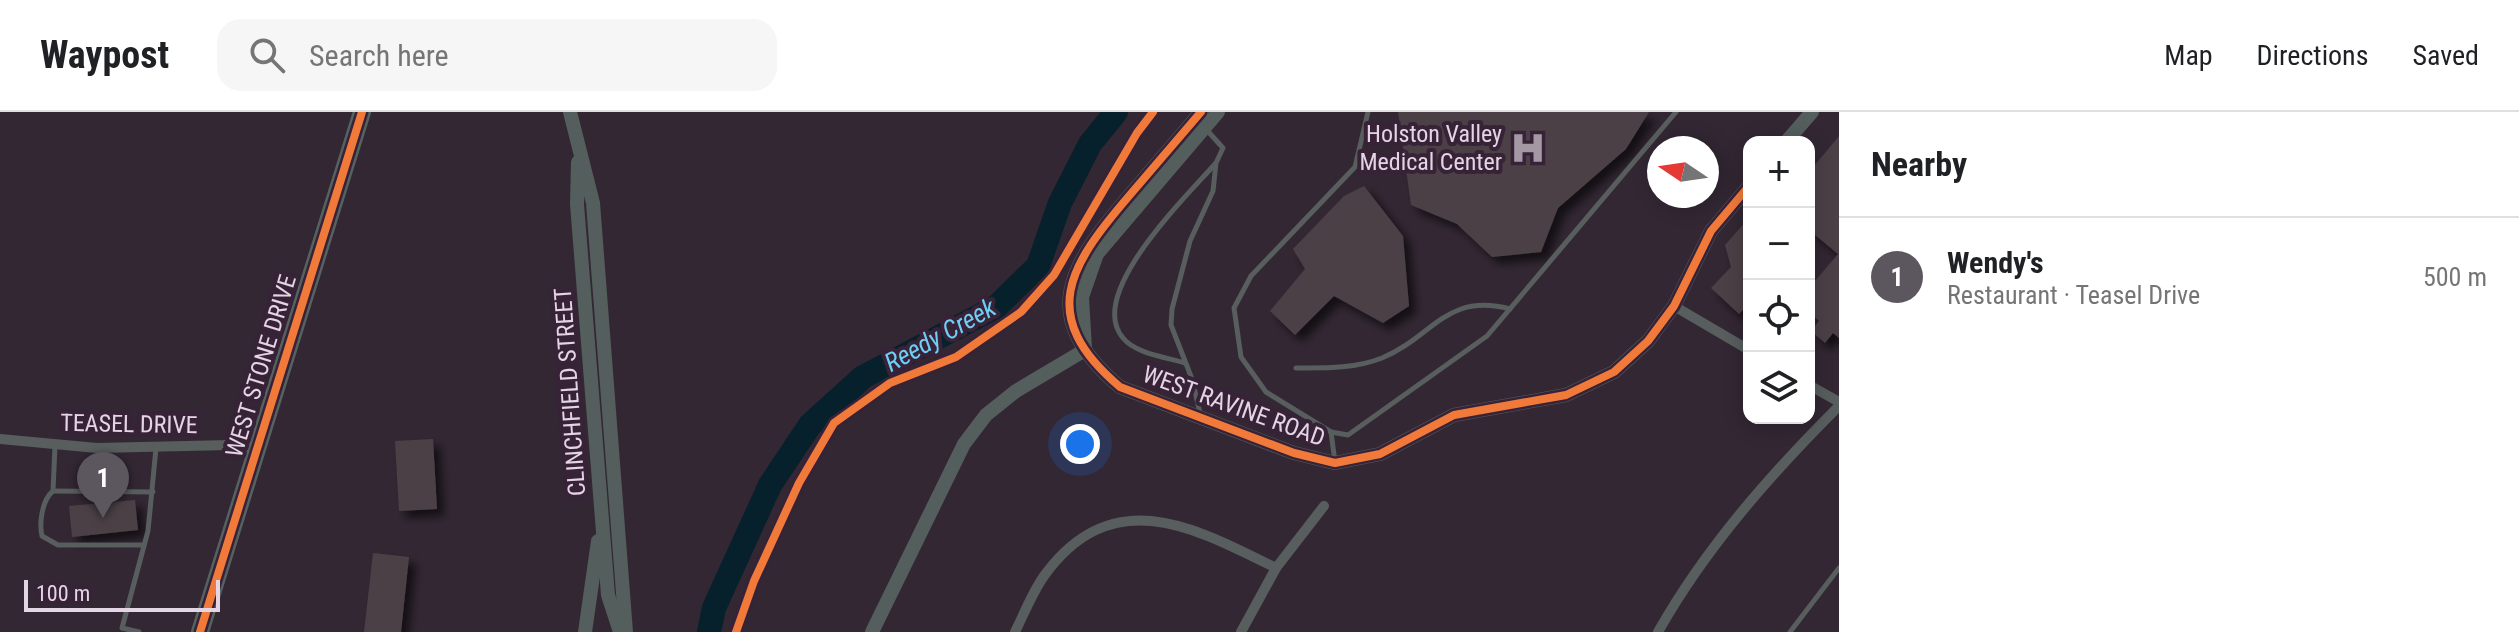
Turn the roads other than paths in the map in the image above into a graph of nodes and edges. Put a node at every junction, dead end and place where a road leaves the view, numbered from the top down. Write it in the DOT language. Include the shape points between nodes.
graph roads {
  1 [pos="362,112"];
  2 [pos="570,112"];
  3 [pos="1218,112"];
  4 [pos="1368,112"];
  5 [pos="1676,112"];
  6 [pos="1812,112"];
  7 [pos="1200,120"];
  8 [pos="1791,136"];
  9 [pos="578,146"];
  10 [pos="1216,163"];
  11 [pos="1743,193"];
  12 [pos="1674,306"];
  13 [pos="1510,309"];
  14 [pos="1743,346"];
  15 [pos="1085,350"];
  16 [pos="1186,363"];
  17 [pos="1296,368"];
  18 [pos="1815,389"];
  19 [pos="1839,404"];
  20 [pos="1201,418"];
  21 [pos="1331,432"];
  22 [pos="0,439"];
  23 [pos="55,444"];
  24 [pos="156,448"];
  25 [pos="256,453"];
  26 [pos="1335,463"];
  27 [pos="53,491"];
  28 [pos="153,492"];
  29 [pos="1324,506"];
  30 [pos="602,516"];
  31 [pos="144,545"];
  32 [pos="1276,568"];
  33 [pos="1839,568"];
  34 [pos="139,632"];
  35 [pos="200,632"];
  36 [pos="585,632"];
  37 [pos="620,632"];
  38 [pos="626,632"];
  39 [pos="872,632"];
  40 [pos="1015,632"];
  41 [pos="1241,632"];
  42 [pos="1658,632"];
  43 [pos="1790,632"];
  1 -- 25 [label="highway, WEST STONE DRIVE"];
  2 -- 9 [label="street, CLINCHFIELD STREET"];
  3 -- 7 [label="street, WEST RAVINE ROAD"];
  4 -- 21 [label="lane" via="1355,167 1251,276 1234,308 1241,357 1266,392"];
  5 -- 13 [label="lane"];
  6 -- 8 [label="street"];
  7 -- 10 [label="lane" via="1223,148"];
  7 -- 15 [label="street, WEST RAVINE ROAD" via="1080,259 1070,313"];
  9 -- 30 [label="street, CLINCHFIELD STREET" via="577,204"];
  9 -- 38 [label="street, CLINCHFIELD STREET" via="593,203"];
  10 -- 16 [label="lane" via="1213,191 1190,241 1172,309 1171,325"];
  10 -- 16 [label="lane" via="1156,231 1123,279 1113,312 1121,336 1134,348"];
  11 -- 12 [label="street, WEST RAVINE ROAD" via="1711,231"];
  12 -- 14 [label="street"];
  12 -- 26 [label="street, WEST RAVINE ROAD" via="1631,357 1581,389 1454,415 1380,454"];
  13 -- 17 [label="lane" via="1484,302 1451,313 1385,357 1360,365"];
  13 -- 21 [label="lane" via="1487,336 1348,435"];
  15 -- 20 [label="street, WEST RAVINE ROAD" via="1120,387"];
  15 -- 39 [label="street" via="1016,391 986,415 964,444"];
  16 -- 20 [label="lane"];
  18 -- 19 [label="street"];
  19 -- 42 [label="street" via="1737,516"];
  20 -- 26 [label="street, WEST RAVINE ROAD"];
  21 -- 26 [label="lane"];
  22 -- 23 [label="street, TEASEL DRIVE"];
  23 -- 24 [label="street, TEASEL DRIVE"];
  23 -- 27 [label="lane"];
  24 -- 25 [label="street, TEASEL DRIVE" via="230,445"];
  24 -- 28 [label="lane"];
  25 -- 35 [label="highway, WEST STONE DRIVE"];
  27 -- 28 [label="lane"];
  27 -- 31 [label="lane" via="47,495 42,536 58,545"];
  28 -- 31 [label="lane"];
  29 -- 32 [label="street"];
  30 -- 36 [label="street"];
  30 -- 37 [label="street, CLINCHFIELD STREET" via="608,595"];
  31 -- 34 [label="lane" via="122,628"];
  32 -- 40 [label="street" via="1200,531 1163,520 1120,522 1080,540 1044,576"];
  32 -- 41 [label="street"];
  33 -- 43 [label="lane"];
}
